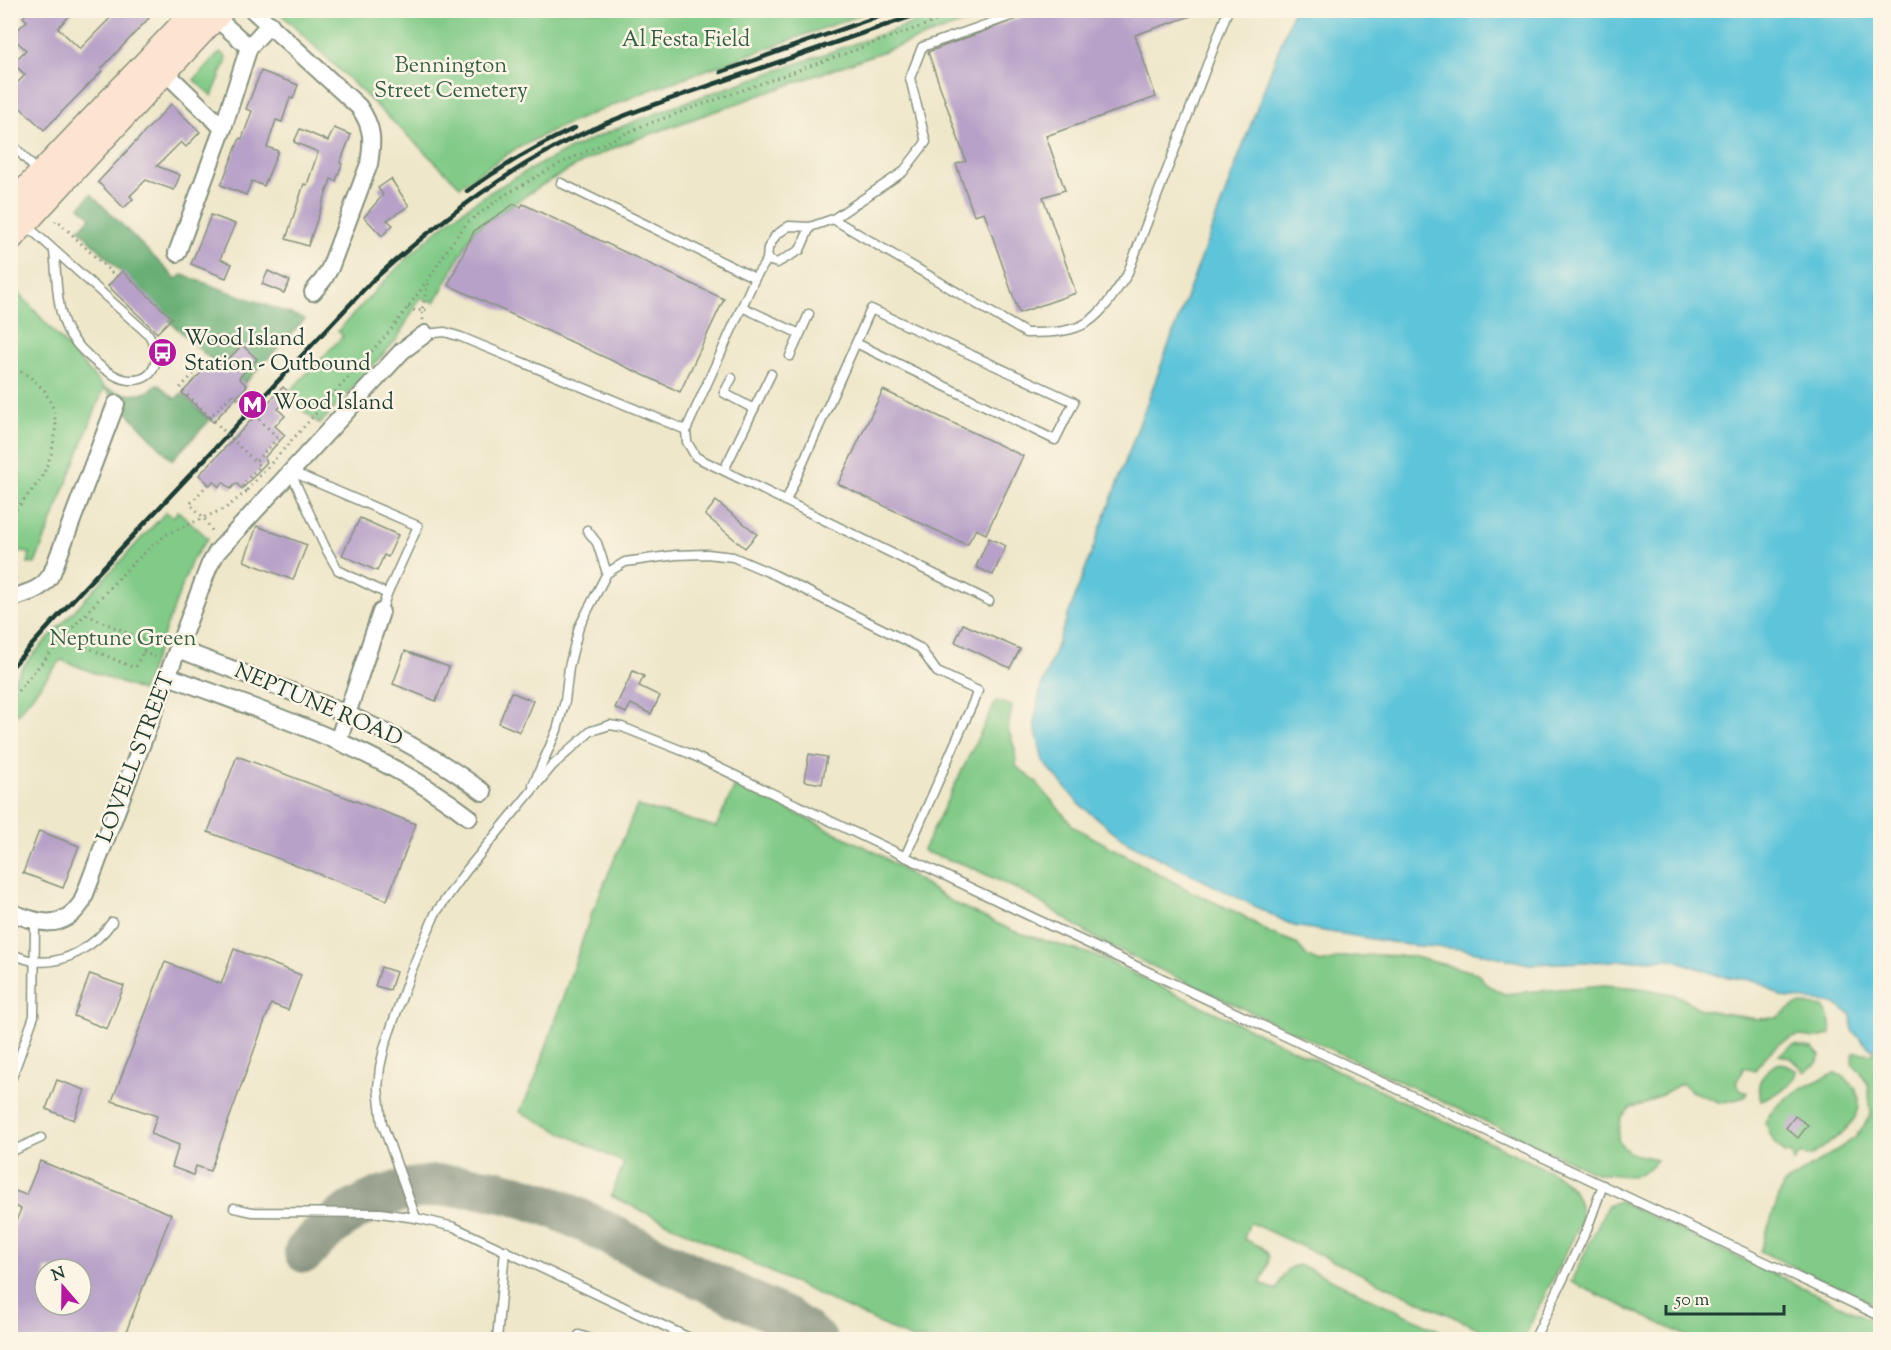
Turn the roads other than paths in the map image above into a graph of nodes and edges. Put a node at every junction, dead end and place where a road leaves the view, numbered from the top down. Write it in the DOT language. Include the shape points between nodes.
graph roads {
  1 [pos="253,10"];
  2 [pos="1028,10"];
  3 [pos="1228,10"];
  4 [pos="210,12"];
  5 [pos="270,24"];
  6 [pos="249,47"];
  7 [pos="165,72"];
  8 [pos="123,102"];
  9 [pos="223,128"];
  10 [pos="10,142"];
  11 [pos="48,183"];
  12 [pos="561,183"];
  13 [pos="833,219"];
  14 [pos="14,220"];
  15 [pos="810,227"];
  16 [pos="54,252"];
  17 [pos="177,253"];
  18 [pos="767,260"];
  19 [pos="755,278"];
  20 [pos="313,292"];
  21 [pos="742,307"];
  22 [pos="809,314"];
  23 [pos="425,334"];
  24 [pos="800,334"];
  25 [pos="856,343"];
  26 [pos="790,356"];
  27 [pos="771,374"];
  28 [pos="732,378"];
  29 [pos="116,404"];
  30 [pos="754,409"];
  31 [pos="686,430"];
  32 [pos="290,471"];
  33 [pos="724,471"];
  34 [pos="786,501"];
  35 [pos="587,530"];
  36 [pos="607,573"];
  37 [pos="14,592"];
  38 [pos="387,594"];
  39 [pos="988,601"];
  40 [pos="381,612"];
  41 [pos="178,650"];
  42 [pos="168,676"];
  43 [pos="348,714"];
  44 [pos="338,741"];
  45 [pos="470,782"];
  46 [pos="483,792"];
  47 [pos="529,796"];
  48 [pos="456,807"];
  49 [pos="469,817"];
  50 [pos="905,857"];
  51 [pos="10,912"];
  52 [pos="35,921"];
  53 [pos="112,922"];
  54 [pos="10,954"];
  55 [pos="35,962"];
  56 [pos="10,1083"];
  57 [pos="10,1130"];
  58 [pos="41,1138"];
  59 [pos="12,1151"];
  60 [pos="1603,1185"];
  61 [pos="234,1208"];
  62 [pos="416,1218"];
  63 [pos="506,1250"];
  64 [pos="1881,1316"];
  65 [pos="579,1335"];
  66 [pos="497,1340"];
  67 [pos="594,1340"];
  68 [pos="694,1340"];
  69 [pos="1534,1340"];
  1 -- 5 [label="street"];
  2 -- 13 [label="lane" via="922,47 910,78 926,142 903,172"];
  3 -- 13 [label="lane" via="1126,275 1103,310 1084,326 1054,333 1026,333"];
  4 -- 6 [label="street"];
  4 -- 7 [label="main road"];
  4 -- 8 [label="main road"];
  5 -- 6 [label="street"];
  5 -- 20 [label="street" via="359,107 371,132 369,164 330,268"];
  6 -- 9 [label="street"];
  7 -- 8 [label="main road"];
  7 -- 9 [label="street"];
  8 -- 11 [label="main road"];
  9 -- 17 [label="street"];
  10 -- 11 [label="lane"];
  11 -- 14 [label="main road"];
  12 -- 19 [label="lane"];
  13 -- 15 [label="lane"];
  14 -- 16 [label="lane"];
  15 -- 18 [label="lane" via="800,250 777,263"];
  15 -- 18 [label="lane" via="789,226 776,235 768,248"];
  16 -- 16 [label="lane" via="61,309 71,337 104,370 130,380 143,378 153,370 157,359 149,335"];
  18 -- 19 [label="lane"];
  19 -- 21 [label="lane"];
  21 -- 24 [label="lane"];
  21 -- 31 [label="lane"];
  22 -- 24 [label="lane"];
  23 -- 31 [label="lane" via="445,332 460,337"];
  23 -- 32 [label="street, LOVELL STREET" via="402,351"];
  24 -- 26 [label="lane"];
  25 -- 25 [label="lane" via="872,309 1074,402 1055,440"];
  25 -- 34 [label="lane"];
  27 -- 30 [label="lane"];
  28 -- 30 [label="lane" via="724,393"];
  29 -- 37 [label="street" via="46,583 36,591"];
  30 -- 33 [label="lane"];
  31 -- 33 [label="lane" via="687,442 696,457"];
  32 -- 38 [label="lane" via="338,570"];
  32 -- 38 [label="lane" via="418,526"];
  32 -- 41 [label="street, LOVELL STREET" via="217,552"];
  33 -- 34 [label="lane"];
  34 -- 39 [label="lane"];
  35 -- 36 [label="lane" via="597,543"];
  36 -- 47 [label="lane" via="579,627 557,730"];
  36 -- 50 [label="lane" via="625,562 676,555 733,557 920,648 937,672 978,691"];
  38 -- 40 [label="lane"];
  40 -- 43 [label="street"];
  41 -- 42 [label="street, LOVELL STREET"];
  41 -- 43 [label="street, NEPTUNE ROAD"];
  42 -- 44 [label="street, NEPTUNE ROAD"];
  42 -- 52 [label="street, LOVELL STREET" via="82,902 68,918"];
  43 -- 44 [label="street"];
  43 -- 45 [label="street, NEPTUNE ROAD" via="391,734"];
  44 -- 48 [label="street, NEPTUNE ROAD" via="383,761"];
  45 -- 46 [label="street, NEPTUNE ROAD"];
  45 -- 48 [label="street"];
  47 -- 50 [label="lane" via="552,766 591,731 600,726 616,726 688,753"];
  47 -- 62 [label="lane" via="465,871 435,914 385,1045 378,1088 382,1123"];
  48 -- 49 [label="street, NEPTUNE ROAD"];
  50 -- 60 [label="lane"];
  51 -- 52 [label="street, LOVELL STREET"];
  52 -- 55 [label="lane"];
  53 -- 55 [label="lane" via="81,950"];
  54 -- 55 [label="lane"];
  55 -- 56 [label="lane" via="34,1016"];
  57 -- 59 [label="lane"];
  58 -- 59 [label="lane"];
  60 -- 64 [label="lane"];
  60 -- 69 [label="lane" via="1587,1229"];
  61 -- 62 [label="lane" via="252,1212 380,1213"];
  62 -- 63 [label="lane" via="454,1227"];
  63 -- 66 [label="lane"];
  63 -- 68 [label="lane"];
  65 -- 67 [label="lane"];
}
